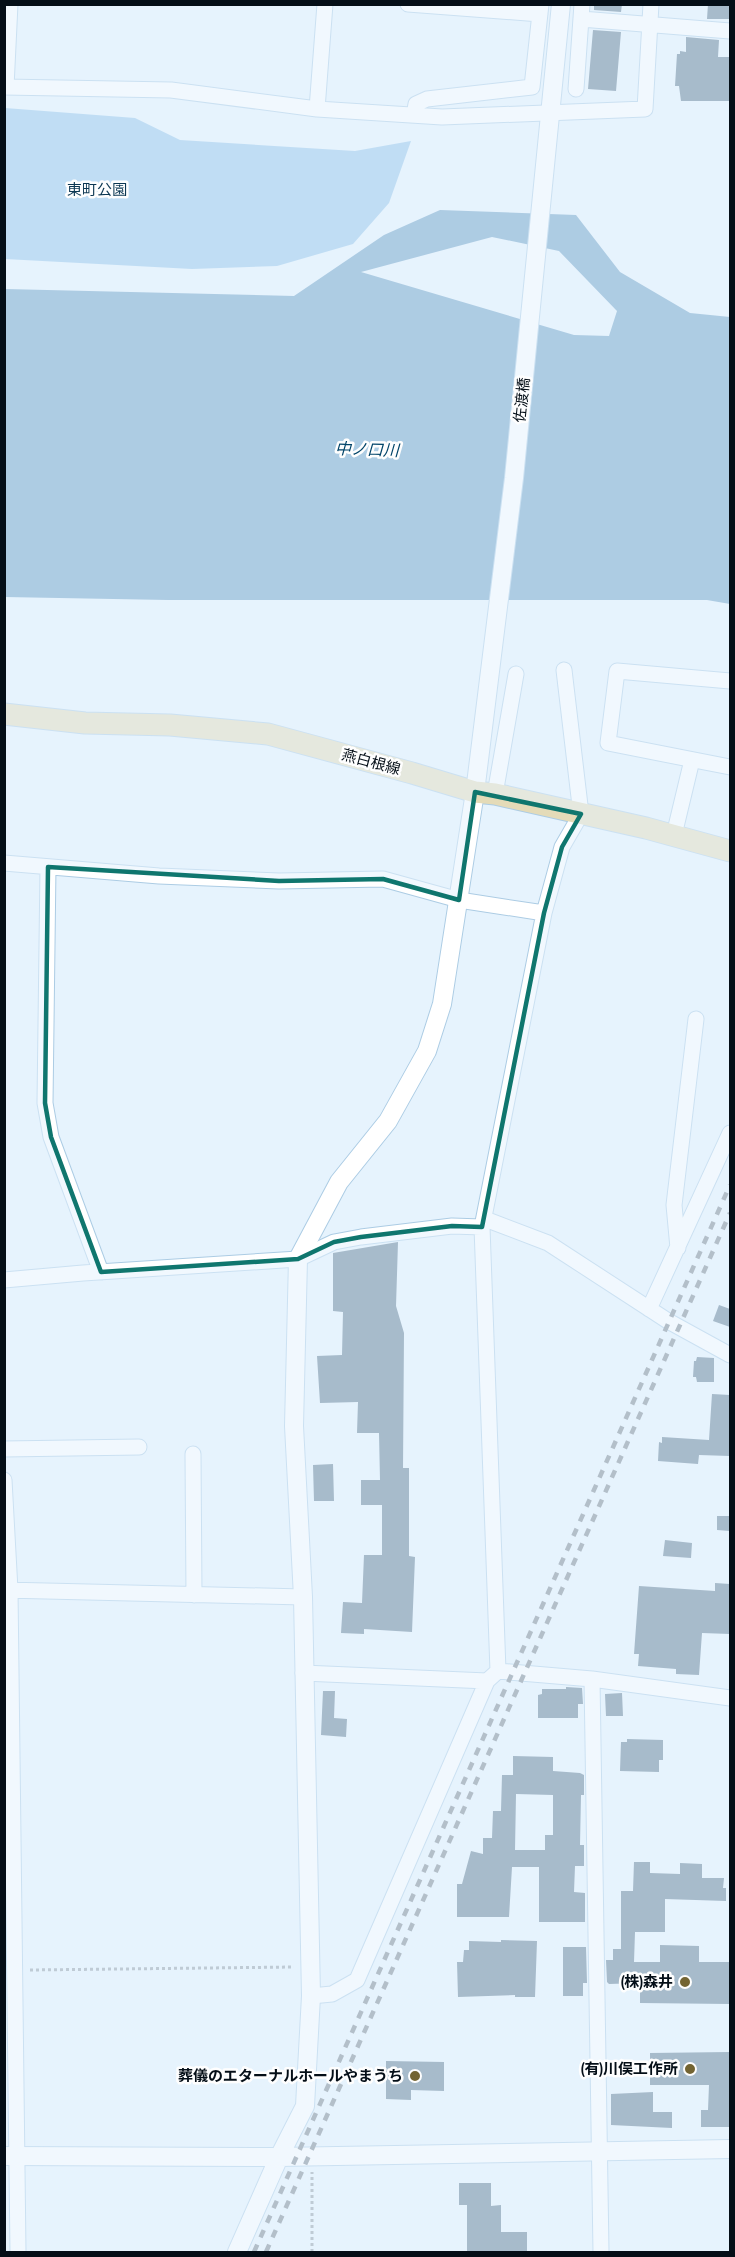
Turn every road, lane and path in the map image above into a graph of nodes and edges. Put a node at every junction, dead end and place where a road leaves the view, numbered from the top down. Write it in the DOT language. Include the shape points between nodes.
graph roads {
  1 [pos="10,4"];
  2 [pos="325,4"];
  3 [pos="408,4"];
  4 [pos="561,4"];
  5 [pos="651,4"];
  6 [pos="541,9"];
  7 [pos="581,12"];
  8 [pos="650,24"];
  9 [pos="730,31"];
  10 [pos="5,87"];
  11 [pos="576,89"];
  12 [pos="317,109"];
  13 [pos="414,116"];
  14 [pos="550,119"];
  15 [pos="564,669"];
  16 [pos="516,674"];
  17 [pos="730,681"];
  18 [pos="4,714"];
  19 [pos="692,760"];
  20 [pos="730,767"];
  21 [pos="485,793"];
  22 [pos="581,814"];
  23 [pos="674,835"];
  24 [pos="730,851"];
  25 [pos="4,863"];
  26 [pos="48,867"];
  27 [pos="459,900"];
  28 [pos="544,913"];
  29 [pos="696,1019"];
  30 [pos="730,1133"];
  31 [pos="484,1223"];
  32 [pos="678,1248"];
  33 [pos="298,1259"];
  34 [pos="101,1272"];
  35 [pos="4,1280"];
  36 [pos="650,1309"];
  37 [pos="730,1355"];
  38 [pos="140,1447"];
  39 [pos="4,1449"];
  40 [pos="194,1454"];
  41 [pos="4,1480"];
  42 [pos="7,1590"];
  43 [pos="194,1595"];
  44 [pos="303,1597"];
  45 [pos="303,1672"];
  46 [pos="492,1676"];
  47 [pos="592,1678"];
  48 [pos="730,1698"];
  49 [pos="310,1966"];
  50 [pos="15,1970"];
  51 [pos="311,1996"];
  52 [pos="730,2149"];
  53 [pos="599,2151"];
  54 [pos="11,2156"];
  55 [pos="279,2157"];
  56 [pos="312,2165"];
  57 [pos="18,2253"];
  58 [pos="237,2253"];
  59 [pos="312,2253"];
  60 [pos="601,2253"];
  1 -- 10 [label="street"];
  2 -- 12 [label="street"];
  3 -- 6 [label="street"];
  4 -- 14 [label="street, 佐渡橋"];
  5 -- 8 [label="street"];
  6 -- 13 [label="street" via="532,87 427,99 416,104"];
  7 -- 8 [label="street"];
  7 -- 11 [label="street"];
  8 -- 9 [label="street"];
  8 -- 14 [label="street" via="645,109"];
  10 -- 12 [label="street" via="171,90"];
  12 -- 13 [label="street"];
  13 -- 14 [label="street"];
  14 -- 21 [label="street, 佐渡橋" via="490,673"];
  15 -- 22 [label="street"];
  16 -- 21 [label="street"];
  17 -- 19 [label="street" via="617,671 608,743"];
  18 -- 21 [label="main road, 燕白根線" via="267,734"];
  19 -- 20 [label="street"];
  19 -- 23 [label="street"];
  21 -- 22 [label="main road, 燕白根線"];
  21 -- 27 [label="street, 佐渡橋"];
  22 -- 23 [label="main road, 燕白根線"];
  22 -- 28 [label="street" via="562,847"];
  23 -- 24 [label="main road, 燕白根線"];
  25 -- 26 [label="street"];
  26 -- 27 [label="street" via="279,881 383,879"];
  26 -- 34 [label="street" via="45,1103 51,1137"];
  27 -- 28 [label="street"];
  27 -- 33 [label="street, 佐渡橋" via="442,1004 427,1051 388,1122 339,1182"];
  28 -- 31 [label="street"];
  29 -- 32 [label="street" via="674,1205"];
  30 -- 32 [label="street"];
  31 -- 33 [label="street" via="334,1242"];
  31 -- 36 [label="street" via="548,1243"];
  31 -- 46 [label="street"];
  32 -- 36 [label="street"];
  33 -- 34 [label="street"];
  33 -- 44 [label="street" via="294,1426"];
  34 -- 35 [label="street"];
  36 -- 37 [label="street"];
  38 -- 39 [label="street"];
  40 -- 43 [label="street"];
  41 -- 42 [label="street"];
  42 -- 43 [label="street"];
  42 -- 50 [label="street"];
  43 -- 44 [label="street"];
  44 -- 45 [label="street"];
  45 -- 46 [label="street"];
  45 -- 49 [label="street"];
  46 -- 47 [label="street"];
  46 -- 51 [label="street" via="357,1980 333,1994"];
  47 -- 48 [label="street"];
  47 -- 53 [label="street"];
  49 -- 50 [label="path"];
  49 -- 51 [label="street"];
  50 -- 54 [label="street"];
  51 -- 55 [label="street" via="305,2106"];
  52 -- 53 [label="street"];
  53 -- 55 [label="street"];
  53 -- 60 [label="street"];
  54 -- 55 [label="street"];
  54 -- 57 [label="street"];
  55 -- 58 [label="street"];
  56 -- 59 [label="path"];
}
